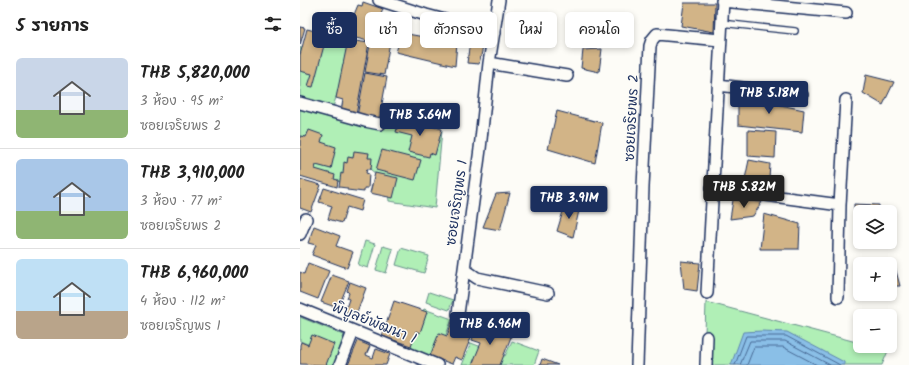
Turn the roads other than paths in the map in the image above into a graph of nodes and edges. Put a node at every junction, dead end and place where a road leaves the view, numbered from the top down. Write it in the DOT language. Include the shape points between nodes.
graph roads {
  1 [pos="379,0"];
  2 [pos="499,0"];
  3 [pos="722,0"];
  4 [pos="497,13"];
  5 [pos="846,13"];
  6 [pos="420,14"];
  7 [pos="721,23"];
  8 [pos="795,31"];
  9 [pos="720,40"];
  10 [pos="492,48"];
  11 [pos="489,63"];
  12 [pos="567,76"];
  13 [pos="718,85"];
  14 [pos="802,95"];
  15 [pos="846,100"];
  16 [pos="300,103"];
  17 [pos="380,124"];
  18 [pos="712,188"];
  19 [pos="840,205"];
  20 [pos="306,219"];
  21 [pos="300,234"];
  22 [pos="464,268"];
  23 [pos="548,293"];
  24 [pos="707,293"];
  25 [pos="838,297"];
  26 [pos="300,309"];
  27 [pos="458,314"];
  28 [pos="353,332"];
  29 [pos="707,337"];
  30 [pos="340,365"];
  31 [pos="437,365"];
  32 [pos="637,365"];
  33 [pos="706,365"];
  1 -- 6 [label="street"];
  2 -- 4 [label="street, ซอยเจริญพร 1"];
  3 -- 5 [label="street"];
  3 -- 7 [label="street"];
  7 -- 8 [label="lane"];
  7 -- 9 [label="street"];
  9 -- 13 [label="street"];
  9 -- 32 [label="street, ซอยเจริยพร 2" via="658,34 650,46"];
  10 -- 11 [label="street, ซอยเจริญพร 1"];
  11 -- 12 [label="street"];
  11 -- 22 [label="street, ซอยเจริญพร 1"];
  13 -- 14 [label="street"];
  13 -- 18 [label="street"];
  15 -- 19 [label="street"];
  16 -- 17 [label="street"];
  18 -- 19 [label="street"];
  18 -- 24 [label="street"];
  19 -- 25 [label="street"];
  20 -- 21 [label="street"];
  22 -- 23 [label="street" via="477,278"];
  22 -- 27 [label="street, ซอยเจริญพร 1"];
  26 -- 28 [label="street, พิบูลย์พัฒนา 1"];
  28 -- 30 [label="street"];
  28 -- 31 [label="street, พิบูลย์พัฒนา 1"];
  29 -- 33 [label="street"];
}
